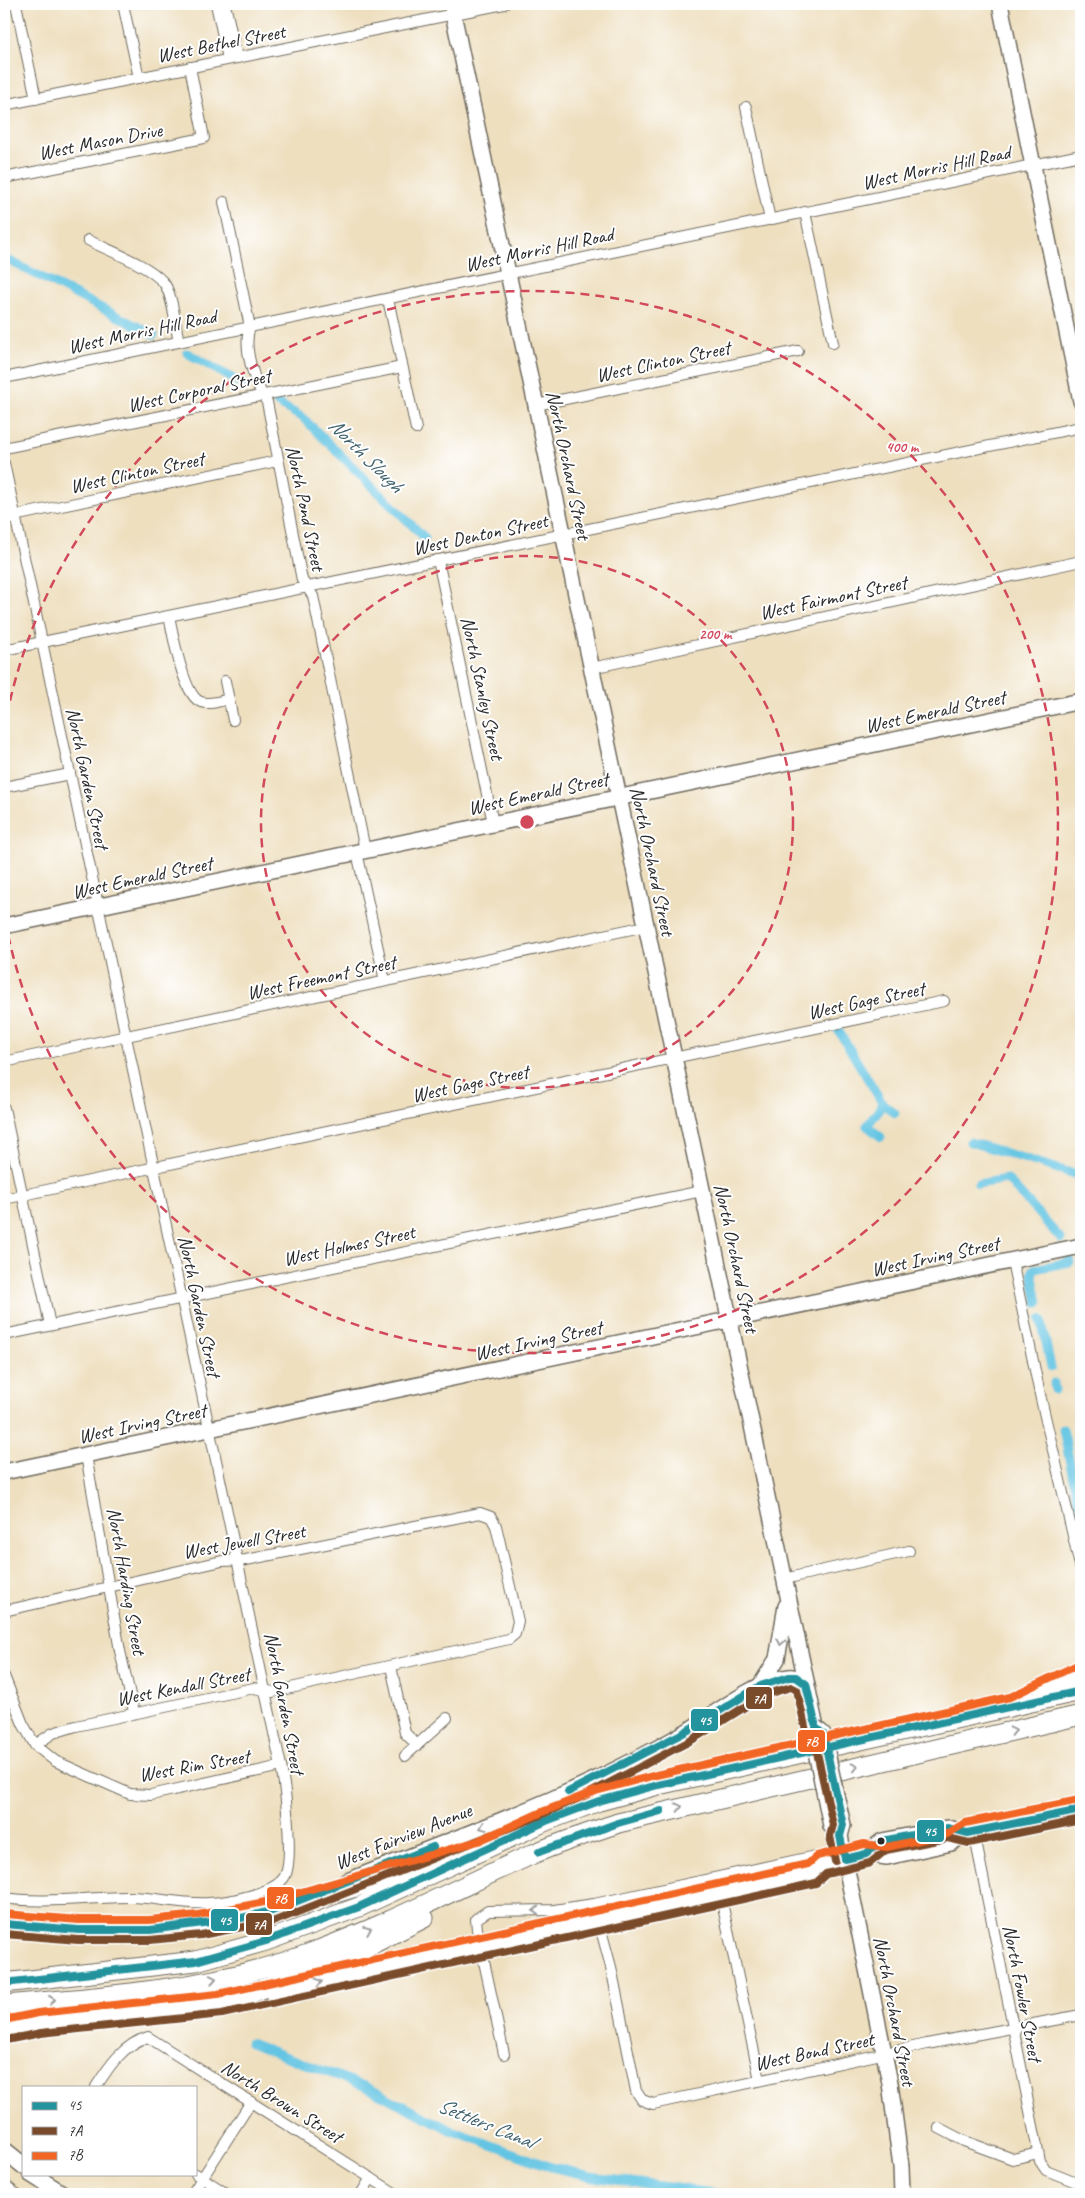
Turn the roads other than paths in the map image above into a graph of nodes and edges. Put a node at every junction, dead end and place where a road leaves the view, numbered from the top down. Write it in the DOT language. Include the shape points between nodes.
graph roads {
  1 [pos="16,4"];
  2 [pos="123,4"];
  3 [pos="216,4"];
  4 [pos="226,4"];
  5 [pos="504,4"];
  6 [pos="1000,4"];
  7 [pos="452,9"];
  8 [pos="233,58"];
  9 [pos="190,67"];
  10 [pos="139,78"];
  11 [pos="36,99"];
  12 [pos="4,105"];
  13 [pos="746,107"];
  14 [pos="1081,154"];
  15 [pos="1034,164"];
  16 [pos="4,178"];
  17 [pos="224,202"];
  18 [pos="805,212"];
  19 [pos="770,220"];
  20 [pos="88,240"];
  21 [pos="508,274"];
  22 [pos="388,299"];
  23 [pos="250,327"];
  24 [pos="178,342"];
  25 [pos="833,343"];
  26 [pos="798,350"];
  27 [pos="402,367"];
  28 [pos="4,378"];
  29 [pos="262,395"];
  30 [pos="1081,401"];
  31 [pos="536,405"];
  32 [pos="1081,428"];
  33 [pos="416,429"];
  34 [pos="4,448"];
  35 [pos="277,461"];
  36 [pos="4,463"];
  37 [pos="15,516"];
  38 [pos="4,518"];
  39 [pos="563,534"];
  40 [pos="438,560"];
  41 [pos="1081,561"];
  42 [pos="307,588"];
  43 [pos="169,616"];
  44 [pos="42,642"];
  45 [pos="4,650"];
  46 [pos="592,668"];
  47 [pos="225,682"];
  48 [pos="228,699"];
  49 [pos="1081,701"];
  50 [pos="233,720"];
  51 [pos="70,774"];
  52 [pos="4,787"];
  53 [pos="618,797"];
  54 [pos="493,823"];
  55 [pos="361,851"];
  56 [pos="98,906"];
  57 [pos="4,926"];
  58 [pos="646,926"];
  59 [pos="386,981"];
  60 [pos="944,1001"];
  61 [pos="125,1036"];
  62 [pos="674,1058"];
  63 [pos="4,1062"];
  64 [pos="4,1108"];
  65 [pos="153,1167"];
  66 [pos="702,1191"];
  67 [pos="22,1195"];
  68 [pos="4,1199"];
  69 [pos="1081,1246"];
  70 [pos="1012,1261"];
  71 [pos="181,1298"];
  72 [pos="729,1320"];
  73 [pos="50,1325"];
  74 [pos="4,1334"];
  75 [pos="208,1429"];
  76 [pos="86,1455"];
  77 [pos="4,1472"];
  78 [pos="909,1551"];
  79 [pos="238,1561"];
  80 [pos="1081,1570"];
  81 [pos="110,1587"];
  82 [pos="786,1587"];
  83 [pos="4,1611"];
  84 [pos="515,1634"];
  85 [pos="391,1666"];
  86 [pos="1081,1674"];
  87 [pos="4,1676"];
  88 [pos="806,1684"];
  89 [pos="760,1686"];
  90 [pos="265,1689"];
  91 [pos="1081,1691"];
  92 [pos="1014,1706"];
  93 [pos="134,1712"];
  94 [pos="1081,1715"];
  95 [pos="448,1718"];
  96 [pos="35,1745"];
  97 [pos="417,1745"];
  98 [pos="405,1756"];
  99 [pos="281,1766"];
  100 [pos="1081,1810"];
  101 [pos="971,1833"];
  102 [pos="481,1850"];
  103 [pos="533,1854"];
  104 [pos="845,1859"];
  105 [pos="820,1865"];
  106 [pos="720,1893"];
  107 [pos="4,1898"];
  108 [pos="272,1912"];
  109 [pos="598,1919"];
  110 [pos="4,1924"];
  111 [pos="480,1946"];
  112 [pos="4,1983"];
  113 [pos="220,2004"];
  114 [pos="4,2005"];
  115 [pos="1081,2014"];
  116 [pos="1012,2028"];
  117 [pos="4,2030"];
  118 [pos="504,2054"];
  119 [pos="884,2055"];
  120 [pos="760,2080"];
  121 [pos="97,2086"];
  122 [pos="251,2102"];
  123 [pos="939,2128"];
  124 [pos="4,2150"];
  125 [pos="1039,2157"];
  126 [pos="4,2161"];
  127 [pos="22,2164"];
  128 [pos="22,2169"];
  129 [pos="35,2176"];
  130 [pos="199,2176"];
  131 [pos="371,2178"];
  132 [pos="4,2184"];
  133 [pos="1081,2184"];
  134 [pos="16,2194"];
  135 [pos="63,2194"];
  136 [pos="192,2194"];
  137 [pos="227,2194"];
  138 [pos="361,2194"];
  139 [pos="396,2194"];
  140 [pos="902,2194"];
  1 -- 11 [label="street"];
  2 -- 10 [label="street"];
  3 -- 8 [label="street"];
  4 -- 8 [label="street"];
  5 -- 7 [label="street, West Bethel Street"];
  6 -- 15 [label="main road"];
  7 -- 8 [label="street, West Bethel Street"];
  7 -- 21 [label="main road, North Orchard Street"];
  8 -- 9 [label="street, West Bethel Street"];
  9 -- 10 [label="street, West Bethel Street"];
  9 -- 16 [label="street, West Mason Drive" via="204,138"];
  10 -- 11 [label="street, West Bethel Street"];
  11 -- 12 [label="street, West Bethel Street"];
  13 -- 19 [label="street"];
  14 -- 15 [label="street, West Morris Hill Road"];
  15 -- 18 [label="street, West Morris Hill Road"];
  15 -- 30 [label="main road"];
  17 -- 23 [label="street, North Pond Street"];
  18 -- 19 [label="street, West Morris Hill Road"];
  18 -- 25 [label="street"];
  19 -- 21 [label="street, West Morris Hill Road"];
  20 -- 24 [label="street" via="148,270 164,282"];
  21 -- 22 [label="street, West Morris Hill Road"];
  21 -- 31 [label="main road, North Orchard Street"];
  22 -- 23 [label="street, West Morris Hill Road"];
  22 -- 27 [label="street"];
  23 -- 24 [label="street, West Morris Hill Road"];
  23 -- 29 [label="street, North Pond Street" via="246,336 256,386"];
  24 -- 28 [label="street, West Morris Hill Road"];
  26 -- 31 [label="street, West Clinton Street"];
  27 -- 29 [label="street, West Corporal Street"];
  27 -- 33 [label="street"];
  29 -- 34 [label="street, West Corporal Street"];
  29 -- 35 [label="street, North Pond Street" via="267,402"];
  31 -- 39 [label="main road, North Orchard Street"];
  32 -- 39 [label="street, West Denton Street"];
  35 -- 37 [label="street, West Clinton Street"];
  35 -- 42 [label="street, North Pond Street" via="302,580"];
  36 -- 37 [label="street, North Garden Street"];
  37 -- 38 [label="street, West Clinton Street"];
  37 -- 44 [label="street, North Garden Street"];
  39 -- 40 [label="street, West Denton Street"];
  39 -- 46 [label="main road, North Orchard Street"];
  40 -- 42 [label="street, West Denton Street"];
  40 -- 54 [label="street, North Stanley Street"];
  41 -- 46 [label="street, West Fairmont Street"];
  42 -- 43 [label="street, West Denton Street"];
  42 -- 55 [label="street, North Pond Street" via="313,596"];
  43 -- 44 [label="street, West Denton Street"];
  43 -- 48 [label="street" via="180,662 193,696 201,702 211,703"];
  44 -- 45 [label="street, West Denton Street"];
  44 -- 51 [label="street, North Garden Street"];
  46 -- 53 [label="main road, North Orchard Street"];
  47 -- 48 [label="street"];
  48 -- 50 [label="street"];
  49 -- 53 [label="main road, West Emerald Street"];
  51 -- 52 [label="street"];
  51 -- 56 [label="street, North Garden Street"];
  53 -- 54 [label="main road, West Emerald Street"];
  53 -- 58 [label="main road, North Orchard Street"];
  54 -- 55 [label="main road, West Emerald Street"];
  55 -- 56 [label="main road, West Emerald Street"];
  55 -- 59 [label="street, North Pond Street"];
  56 -- 57 [label="main road, West Emerald Street"];
  56 -- 61 [label="street, North Garden Street"];
  58 -- 59 [label="street, West Freemont Street"];
  58 -- 62 [label="main road, North Orchard Street"];
  59 -- 61 [label="street, West Freemont Street"];
  60 -- 62 [label="street, West Gage Street"];
  61 -- 63 [label="street, West Freemont Street"];
  61 -- 65 [label="street, North Garden Street"];
  62 -- 65 [label="street, West Gage Street"];
  62 -- 66 [label="main road, North Orchard Street"];
  64 -- 67 [label="street"];
  65 -- 67 [label="street, West Gage Street"];
  65 -- 71 [label="street, North Garden Street"];
  66 -- 71 [label="street, West Holmes Street"];
  66 -- 72 [label="main road, North Orchard Street"];
  67 -- 68 [label="street, West Gage Street"];
  67 -- 73 [label="street"];
  69 -- 70 [label="main road, West Irving Street"];
  70 -- 72 [label="main road, West Irving Street"];
  70 -- 80 [label="street"];
  71 -- 73 [label="street, West Holmes Street"];
  71 -- 75 [label="street, North Garden Street"];
  72 -- 75 [label="main road, West Irving Street"];
  72 -- 82 [label="main road, North Orchard Street"];
  73 -- 74 [label="street, West Holmes Street"];
  75 -- 76 [label="main road, West Irving Street"];
  75 -- 79 [label="street, North Garden Street"];
  76 -- 77 [label="main road, West Irving Street"];
  76 -- 81 [label="street, North Harding Street"];
  78 -- 82 [label="street"];
  79 -- 81 [label="street, West Jewell Street" via="222,1561"];
  79 -- 84 [label="street, West Jewell Street" via="480,1513 492,1517 496,1526 518,1621"];
  79 -- 90 [label="street, North Garden Street"];
  81 -- 83 [label="street, West Jewell Street"];
  81 -- 93 [label="street, North Harding Street"];
  82 -- 88 [label="main road, North Orchard Street"];
  82 -- 89 [label="main road, one-way" via="777,1659"];
  84 -- 85 [label="street, West Kendall Street" via="500,1642"];
  85 -- 90 [label="street, West Kendall Street" via="273,1692"];
  85 -- 97 [label="street" via="406,1733"];
  86 -- 92 [label="highway"];
  87 -- 96 [label="street"];
  88 -- 89 [label="main road" via="789,1677"];
  88 -- 104 [label="main road, North Orchard Street, bridge" via="815,1725 823,1734 831,1795 843,1825 840,1836"];
  89 -- 108 [label="main road, West Fairview Avenue, one-way" via="685,1732 582,1786"];
  90 -- 93 [label="street, West Kendall Street" via="254,1688"];
  90 -- 99 [label="street, North Garden Street"];
  91 -- 92 [label="highway"];
  92 -- 102 [label="highway" via="650,1787 599,1801"];
  93 -- 96 [label="street, West Kendall Street" via="52,1733"];
  103 -- 94 [label="highway, one-way" via="618,1823 676,1808"];
  95 -- 97 [label="street"];
  96 -- 99 [label="street, West Rim Street" via="55,1761 130,1794 151,1795"];
  97 -- 98 [label="street"];
  99 -- 107 [label="street, North Garden Street" via="288,1865 282,1881 267,1891 211,1903 131,1897"];
  100 -- 101 [label="main road"];
  101 -- 104 [label="main road" via="948,1828 882,1841 866,1854"];
  101 -- 116 [label="street, North Fowler Street"];
  102 -- 108 [label="highway"];
  102 -- 112 [label="highway" via="359,1907 266,1941 196,1961"];
  103 -- 113 [label="highway" via="438,1911 336,1962"];
  114 -- 103 [label="highway, one-way" via="166,1988 222,1978 307,1954 387,1922"];
  104 -- 105 [label="main road"];
  104 -- 119 [label="main road, North Orchard Street"];
  105 -- 106 [label="main road" via="814,1873"];
  105 -- 109 [label="main road" via="684,1890"];
  105 -- 111 [label="street, one-way" via="811,1856 594,1904 547,1911 488,1911 476,1919"];
  106 -- 109 [label="main road"];
  106 -- 120 [label="street"];
  108 -- 110 [label="main road, West Fairview Avenue" via="150,1930 79,1930"];
  109 -- 111 [label="main road"];
  109 -- 120 [label="street, West Bond Street" via="612,1967 636,2091 642,2100 653,2104"];
  113 -- 111 [label="main road, one-way"];
  111 -- 118 [label="street"];
  113 -- 117 [label="main road"];
  115 -- 116 [label="street, West Bond Street"];
  116 -- 119 [label="street, West Bond Street"];
  116 -- 125 [label="street, North Fowler Street"];
  119 -- 120 [label="street, West Bond Street"];
  119 -- 140 [label="main road, North Orchard Street" via="901,2166"];
  121 -- 122 [label="street, North Brown Street" via="120,2055 138,2040 148,2037"];
  122 -- 130 [label="street"];
  122 -- 131 [label="street, North Brown Street"];
  123 -- 125 [label="street" via="964,2142 1012,2159"];
  124 -- 127 [label="main road"];
  125 -- 133 [label="street" via="1046,2170"];
  126 -- 128 [label="main road"];
  129 -- 135 [label="main road"];
  130 -- 136 [label="street"];
  130 -- 137 [label="street"];
  131 -- 138 [label="street"];
  131 -- 139 [label="street, North Brown Street"];
  132 -- 134 [label="street"];
}
